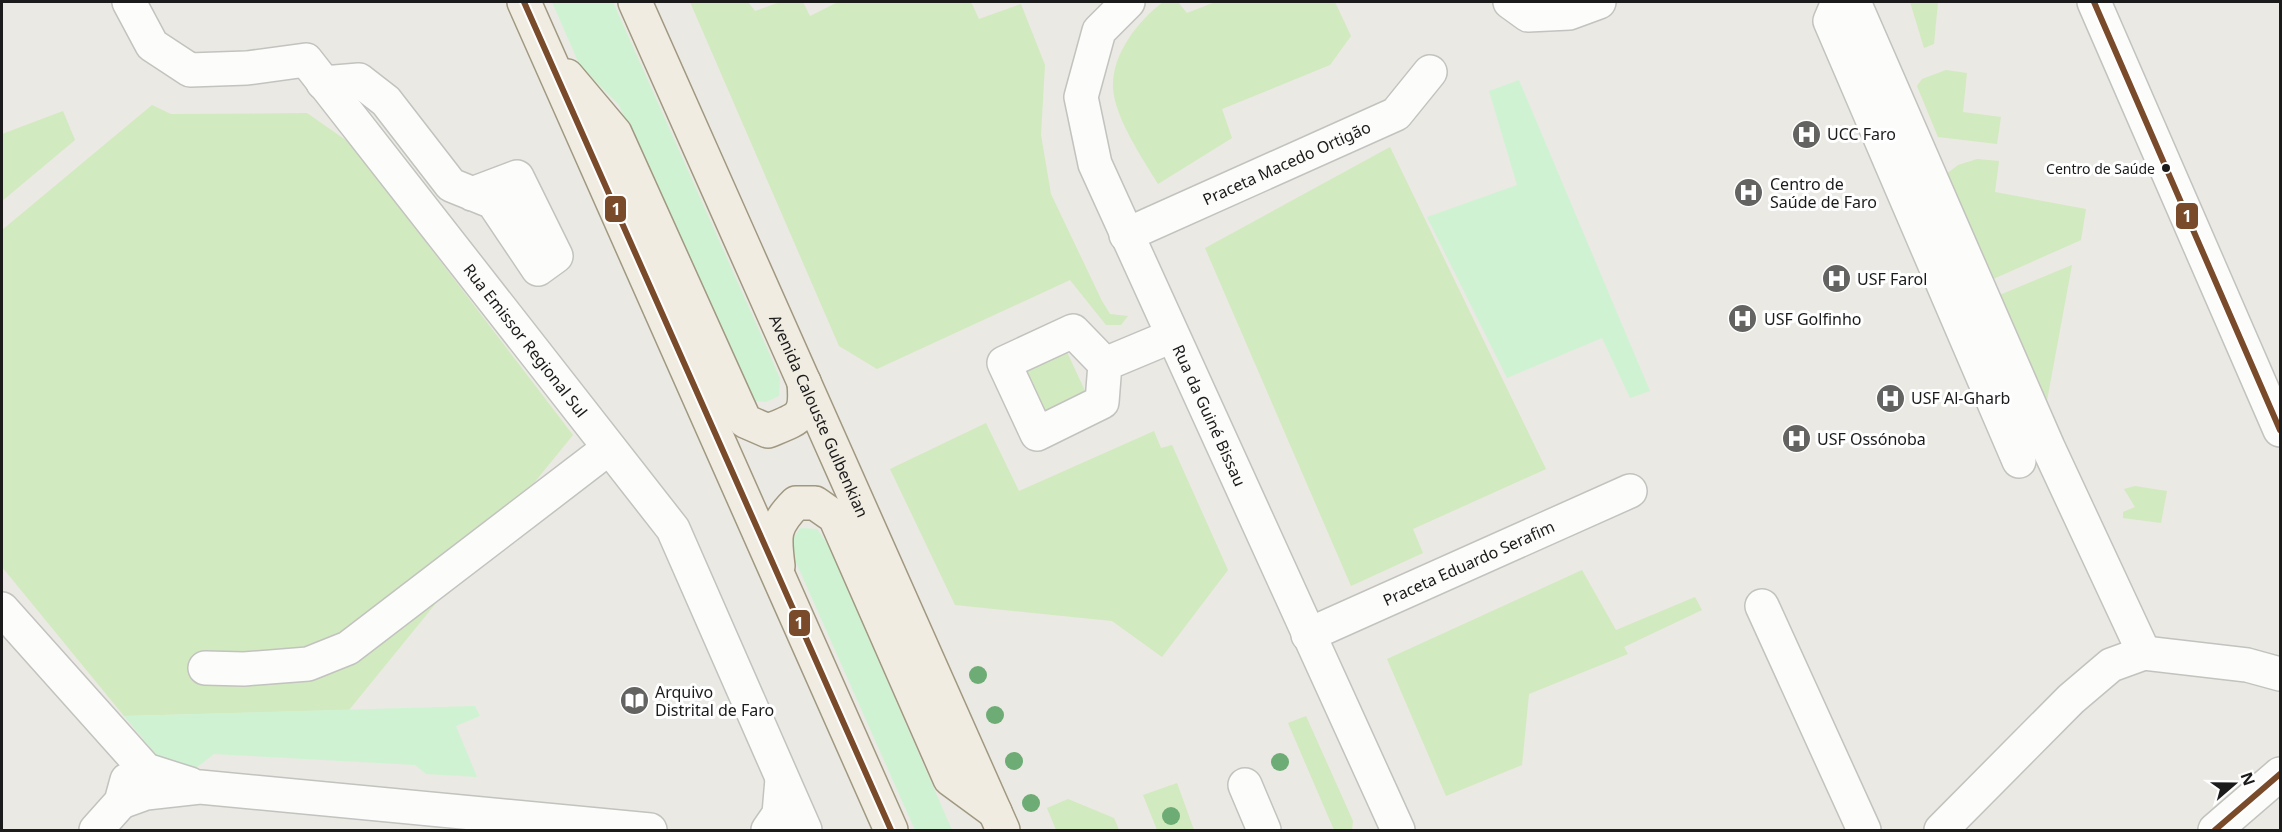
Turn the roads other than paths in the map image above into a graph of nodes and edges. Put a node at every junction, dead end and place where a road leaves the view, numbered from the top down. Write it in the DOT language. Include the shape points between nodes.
graph roads {
  1 [pos="129,2"];
  2 [pos="524,2"];
  3 [pos="635,2"];
  4 [pos="1128,2"];
  5 [pos="1510,2"];
  6 [pos="1599,2"];
  7 [pos="1838,2"];
  8 [pos="1854,2"];
  9 [pos="2094,2"];
  10 [pos="544,48"];
  11 [pos="1430,72"];
  12 [pos="323,83"];
  13 [pos="472,194"];
  14 [pos="1126,235"];
  15 [pos="1172,336"];
  16 [pos="1105,364"];
  17 [pos="804,382"];
  18 [pos="2280,430"];
  19 [pos="609,448"];
  20 [pos="2019,461"];
  21 [pos="1630,491"];
  22 [pos="780,581"];
  23 [pos="1762,606"];
  24 [pos="2,609"];
  25 [pos="1308,635"];
  26 [pos="2144,653"];
  27 [pos="205,668"];
  28 [pos="2280,674"];
  29 [pos="112,731"];
  30 [pos="2280,774"];
  31 [pos="783,779"];
  32 [pos="1245,785"];
  33 [pos="200,787"];
  34 [pos="121,802"];
  35 [pos="1000,822"];
  36 [pos="96,831"];
  37 [pos="650,831"];
  38 [pos="768,831"];
  39 [pos="805,831"];
  40 [pos="891,831"];
  41 [pos="1264,831"];
  42 [pos="1398,831"];
  43 [pos="1864,831"];
  44 [pos="1941,831"];
  45 [pos="2215,831"];
  1 -- 12 [label="street, Rua Emissor Regional Sul" via="152,45 190,70 306,60"];
  2 -- 10 [label="main road"];
  3 -- 17 [label="main road, Avenida Calouste Gulbenkian"];
  4 -- 14 [label="street, Rua da Guiné Bissau" via="1099,31 1081,97 1095,164"];
  5 -- 6 [label="street" via="1528,15 1569,13"];
  7 -- 20 [label="street" via="1830,21"];
  8 -- 26 [label="street" via="2048,447"];
  9 -- 18 [label="street"];
  10 -- 17 [label="main road" via="615,133 745,421 768,430 798,419 806,406"];
  10 -- 22 [label="main road"];
  11 -- 14 [label="street, Praceta Macedo Ortigão" via="1396,114"];
  12 -- 13 [label="street" via="359,80 386,101 451,186"];
  12 -- 19 [label="street, Rua Emissor Regional Sul"];
  14 -- 15 [label="street, Rua da Guiné Bissau"];
  15 -- 16 [label="street"];
  15 -- 25 [label="street, Rua da Guiné Bissau"];
  17 -- 35 [label="main road, Avenida Calouste Gulbenkian"];
  19 -- 27 [label="street" via="348,648 308,664"];
  19 -- 31 [label="street, Rua Emissor Regional Sul" via="673,529"];
  21 -- 25 [label="street, Praceta Eduardo Serafim"];
  22 -- 35 [label="main road" via="774,536 782,517 796,503 815,503 836,517 950,779"];
  22 -- 40 [label="main road"];
  23 -- 43 [label="street"];
  24 -- 29 [label="street"];
  25 -- 42 [label="street, Rua da Guiné Bissau"];
  26 -- 28 [label="street" via="2247,665"];
  26 -- 44 [label="street" via="2110,665 2071,699"];
  29 -- 33 [label="street" via="146,770"];
  29 -- 34 [label="street" via="130,770"];
  30 -- 45 [label="street"];
  31 -- 38 [label="street" via="779,814"];
  31 -- 39 [label="street, Rua Emissor Regional Sul"];
  32 -- 41 [label="street"];
  33 -- 34 [label="street" via="146,793"];
  33 -- 37 [label="street"];
  34 -- 36 [label="street"];
}
